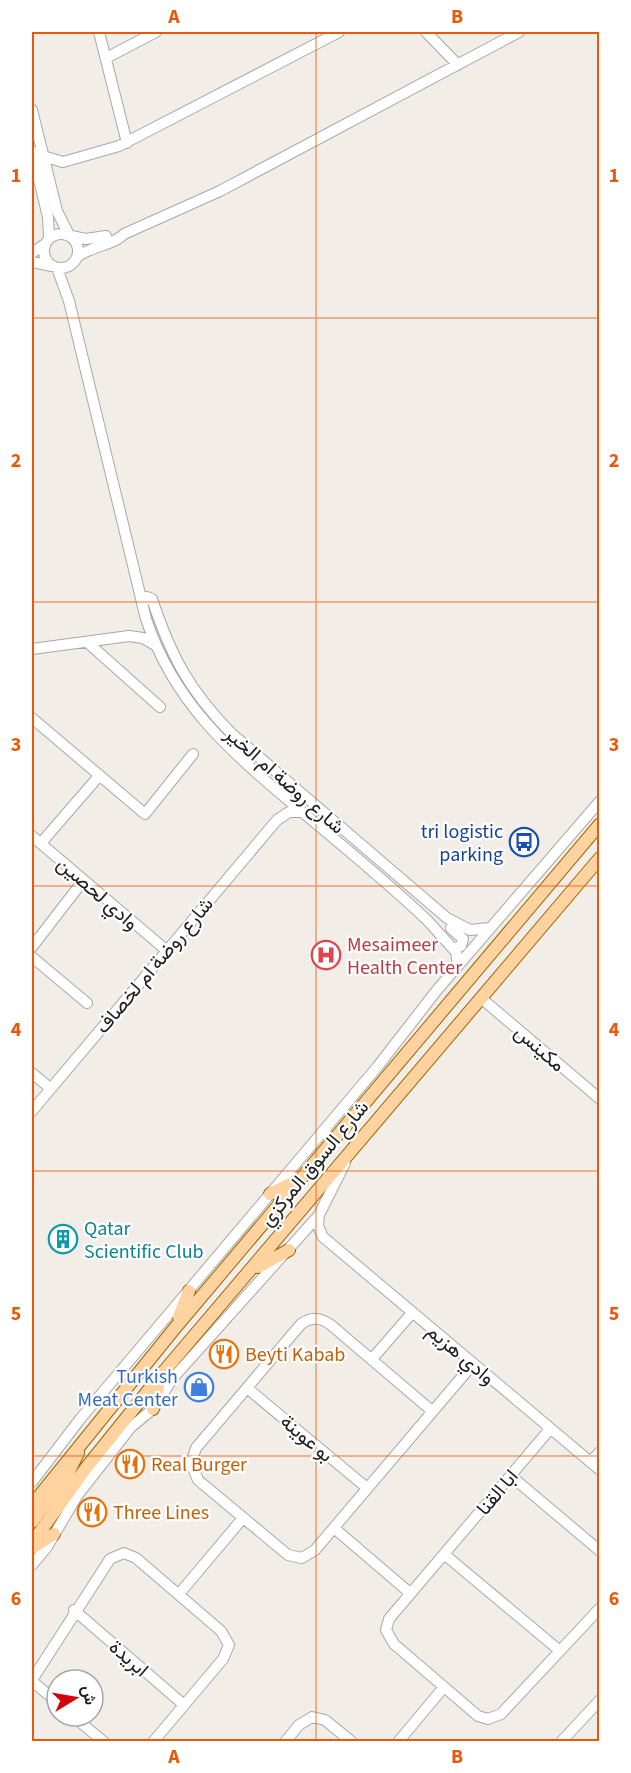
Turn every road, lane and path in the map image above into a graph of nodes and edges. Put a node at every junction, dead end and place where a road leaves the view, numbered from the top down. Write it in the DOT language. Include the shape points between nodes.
graph roads {
  1 [pos="99,32"];
  2 [pos="156,32"];
  3 [pos="339,32"];
  4 [pos="426,32"];
  5 [pos="519,32"];
  6 [pos="106,58"];
  7 [pos="458,64"];
  8 [pos="32,110"];
  9 [pos="127,143"];
  10 [pos="32,151"];
  11 [pos="43,156"];
  12 [pos="63,162"];
  13 [pos="48,178"];
  14 [pos="124,234"];
  15 [pos="70,236"];
  16 [pos="47,241"];
  17 [pos="32,254"];
  18 [pos="77,257"];
  19 [pos="32,262"];
  20 [pos="55,267"];
  21 [pos="142,604"];
  22 [pos="146,620"];
  23 [pos="129,636"];
  24 [pos="87,642"];
  25 [pos="155,645"];
  26 [pos="32,650"];
  27 [pos="160,707"];
  28 [pos="32,718"];
  29 [pos="193,754"];
  30 [pos="99,776"];
  31 [pos="280,793"];
  32 [pos="600,801"];
  33 [pos="302,812"];
  34 [pos="277,820"];
  35 [pos="600,824"];
  36 [pos="32,836"];
  37 [pos="41,843"];
  38 [pos="600,858"];
  39 [pos="83,881"];
  40 [pos="431,906"];
  41 [pos="491,927"];
  42 [pos="32,947"];
  43 [pos="453,949"];
  44 [pos="166,950"];
  45 [pos="32,957"];
  46 [pos="458,966"];
  47 [pos="481,998"];
  48 [pos="87,1003"];
  49 [pos="32,1073"];
  50 [pos="50,1088"];
  51 [pos="600,1099"];
  52 [pos="32,1111"];
  53 [pos="349,1155"];
  54 [pos="299,1180"];
  55 [pos="270,1194"];
  56 [pos="319,1215"];
  57 [pos="300,1236"];
  58 [pos="323,1237"];
  59 [pos="289,1250"];
  60 [pos="252,1270"];
  61 [pos="189,1291"];
  62 [pos="412,1313"];
  63 [pos="175,1328"];
  64 [pos="372,1359"];
  65 [pos="473,1364"];
  66 [pos="160,1376"];
  67 [pos="247,1388"];
  68 [pos="153,1409"];
  69 [pos="432,1411"];
  70 [pos="550,1429"];
  71 [pos="86,1438"];
  72 [pos="600,1452"];
  73 [pos="590,1462"];
  74 [pos="600,1470"];
  75 [pos="511,1476"];
  76 [pos="33,1477"];
  77 [pos="367,1488"];
  78 [pos="32,1505"];
  79 [pos="243,1518"];
  80 [pos="32,1522"];
  81 [pos="334,1528"];
  82 [pos="54,1534"];
  83 [pos="32,1544"];
  84 [pos="32,1548"];
  85 [pos="600,1551"];
  86 [pos="444,1554"];
  87 [pos="32,1565"];
  88 [pos="410,1593"];
  89 [pos="179,1594"];
  90 [pos="600,1608"];
  91 [pos="74,1610"];
  92 [pos="560,1651"];
  93 [pos="32,1681"];
  94 [pos="444,1687"];
  95 [pos="45,1692"];
  96 [pos="600,1700"];
  97 [pos="184,1705"];
  98 [pos="88,1728"];
  99 [pos="104,1742"];
  100 [pos="153,1742"];
  101 [pos="285,1742"];
  102 [pos="352,1742"];
  103 [pos="398,1742"];
  104 [pos="561,1742"];
  1 -- 6 [label="street"];
  2 -- 6 [label="street"];
  3 -- 9 [label="street"];
  4 -- 7 [label="street"];
  5 -- 7 [label="street"];
  6 -- 9 [label="street"];
  7 -- 14 [label="street" via="220,191"];
  8 -- 11 [label="street"];
  9 -- 12 [label="street"];
  10 -- 16 [label="street" via="48,218"];
  11 -- 12 [label="street"];
  11 -- 13 [label="street"];
  12 -- 13 [label="street"];
  13 -- 15 [label="street" via="59,217"];
  14 -- 15 [label="street" via="91,239"];
  14 -- 18 [label="street"];
  15 -- 16 [label="street" via="61,233"];
  15 -- 18 [label="street" via="77,246"];
  16 -- 17 [label="street"];
  16 -- 20 [label="street" via="44,257"];
  18 -- 20 [label="street" via="69,266"];
  19 -- 20 [label="street"];
  20 -- 21 [label="street" via="69,301"];
  21 -- 22 [label="street, شارع روضة ام الخير"];
  21 -- 40 [label="street, شارع روضة ام الخير" via="147,597 152,599 174,658 220,722"];
  22 -- 23 [label="street" via="141,630"];
  22 -- 25 [label="street, شارع روضة ام الخير"];
  23 -- 24 [label="street"];
  23 -- 25 [label="street"];
  24 -- 26 [label="street"];
  24 -- 27 [label="street"];
  25 -- 31 [label="street, شارع روضة ام الخير" via="173,682 195,712 221,741"];
  28 -- 30 [label="street"];
  29 -- 30 [label="street" via="145,814"];
  30 -- 37 [label="street"];
  31 -- 33 [label="street, شارع روضة ام الخير"];
  31 -- 34 [label="street"];
  32 -- 41 [label="street, شارع السوق المركزي"];
  33 -- 34 [label="street" via="289,812"];
  33 -- 43 [label="street, شارع روضة ام الخير" via="420,912"];
  34 -- 44 [label="street, شارع روضة ام لخصاف"];
  35 -- 54 [label="main road, شارع السوق المركزي"];
  36 -- 37 [label="street, وادي لحصين"];
  37 -- 39 [label="street, وادي لحصين"];
  38 -- 47 [label="main road, شارع السوق المركزي"];
  39 -- 42 [label="street"];
  39 -- 44 [label="street, وادي لحصين"];
  40 -- 41 [label="street, شارع روضة ام الخير" via="466,929"];
  40 -- 43 [label="street" via="462,937 461,946"];
  41 -- 46 [label="street, شارع السوق المركزي"];
  43 -- 46 [label="street, شارع روضة ام الخير"];
  44 -- 50 [label="street, شارع روضة ام لخصاف"];
  45 -- 48 [label="street"];
  46 -- 55 [label="street, شارع السوق المركزي"];
  47 -- 51 [label="street, مكينس"];
  47 -- 53 [label="main road, شارع السوق المركزي"];
  49 -- 50 [label="street"];
  50 -- 52 [label="street, شارع روضة ام لخصاف"];
  53 -- 56 [label="street, شارع السوق المركزي"];
  53 -- 60 [label="main road, شارع السوق المركزي"];
  54 -- 55 [label="main road"];
  54 -- 63 [label="main road, شارع السوق المركزي"];
  55 -- 61 [label="street, شارع السوق المركزي"];
  56 -- 57 [label="street, شارع السوق المركزي"];
  56 -- 58 [label="street"];
  57 -- 58 [label="street"];
  57 -- 59 [label="street, شارع السوق المركزي"];
  58 -- 62 [label="street, وادي هزيم"];
  59 -- 60 [label="main road"];
  59 -- 68 [label="street, شارع السوق المركزي" via="173,1378"];
  60 -- 66 [label="main road, شارع السوق المركزي"];
  61 -- 63 [label="main road"];
  61 -- 76 [label="street, شارع السوق المركزي"];
  62 -- 64 [label="street"];
  62 -- 65 [label="street, وادي هزيم"];
  63 -- 71 [label="main road, شارع السوق المركزي"];
  64 -- 67 [label="street" via="324,1320 309,1319"];
  64 -- 69 [label="street"];
  65 -- 69 [label="street"];
  65 -- 70 [label="street, وادي هزيم"];
  66 -- 68 [label="main road"];
  66 -- 83 [label="main road, شارع السوق المركزي" via="86,1468"];
  67 -- 77 [label="street, بو عوينة"];
  67 -- 79 [label="street" via="196,1448 191,1463 198,1480"];
  68 -- 82 [label="street, شارع السوق المركزي" via="120,1440"];
  69 -- 77 [label="street"];
  70 -- 73 [label="street, وادي هزيم"];
  70 -- 75 [label="street, ابا القنا"];
  71 -- 78 [label="main road, شارع السوق المركزي"];
  71 -- 80 [label="main road" via="68,1473"];
  72 -- 73 [label="street"];
  73 -- 74 [label="street, وادي هزيم"];
  75 -- 85 [label="street"];
  75 -- 86 [label="street, ابا القنا"];
  77 -- 81 [label="street"];
  79 -- 81 [label="street" via="295,1558 308,1555"];
  79 -- 89 [label="street"];
  81 -- 88 [label="street"];
  82 -- 84 [label="main road"];
  82 -- 87 [label="street, شارع السوق المركزي"];
  86 -- 88 [label="street, ابا القنا"];
  86 -- 92 [label="street"];
  88 -- 94 [label="street, ابا القنا" via="389,1618 386,1630 394,1644"];
  89 -- 91 [label="street" via="124,1552 110,1559"];
  89 -- 97 [label="street" via="221,1631 229,1645 223,1659"];
  90 -- 92 [label="street"];
  91 -- 93 [label="street"];
  91 -- 97 [label="street, ابريدة"];
  92 -- 94 [label="street" via="495,1718 483,1719"];
  93 -- 95 [label="street"];
  94 -- 103 [label="street"];
  96 -- 104 [label="street"];
  97 -- 100 [label="street"];
  98 -- 99 [label="street"];
  101 -- 102 [label="street" via="312,1717 326,1720"];
}
